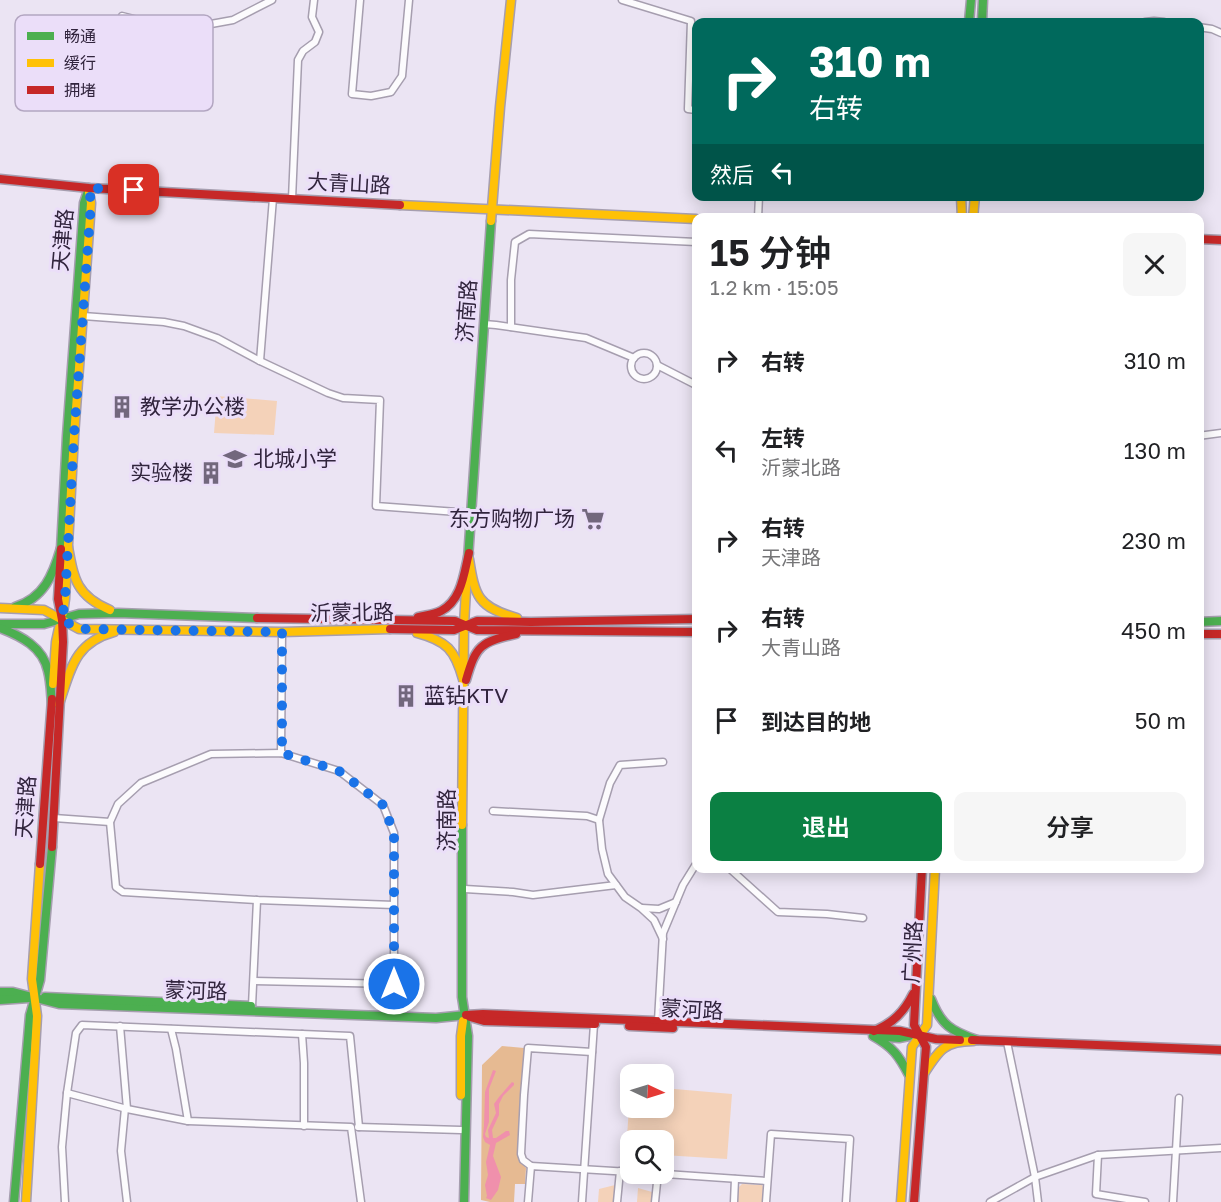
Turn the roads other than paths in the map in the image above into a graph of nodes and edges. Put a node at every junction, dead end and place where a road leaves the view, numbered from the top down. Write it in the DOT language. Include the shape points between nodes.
graph roads {
  1 [pos="272,0"];
  2 [pos="314,0"];
  3 [pos="360,0"];
  4 [pos="409,0"];
  5 [pos="511,0"];
  6 [pos="622,0"];
  7 [pos="971,0"];
  8 [pos="983,0"];
  9 [pos="969,18"];
  10 [pos="982,18"];
  11 [pos="213,24"];
  12 [pos="1204,28"];
  13 [pos="1221,33"];
  14 [pos="692,110"];
  15 [pos="0,178"];
  16 [pos="89,188"];
  17 [pos="273,198"];
  18 [pos="292,199"];
  19 [pos="492,210"];
  20 [pos="692,219"];
  21 [pos="1204,239"];
  22 [pos="1221,240"];
  23 [pos="692,242"];
  24 [pos="83,316"];
  25 [pos="484,324"];
  26 [pos="511,327"];
  27 [pos="634,358"];
  28 [pos="260,361"];
  29 [pos="657,365"];
  30 [pos="692,383"];
  31 [pos="1221,433"];
  32 [pos="1204,435"];
  33 [pos="471,513"];
  34 [pos="64,548"];
  35 [pos="469,553"];
  36 [pos="4,608"];
  37 [pos="118,613"];
  38 [pos="692,619"];
  39 [pos="62,620"];
  40 [pos="1221,621"];
  41 [pos="1204,622"];
  42 [pos="400,625"];
  43 [pos="464,625"];
  44 [pos="0,626"];
  45 [pos="531,626"];
  46 [pos="126,630"];
  47 [pos="282,632"];
  48 [pos="692,632"];
  49 [pos="1204,634"];
  50 [pos="1221,634"];
  51 [pos="465,680"];
  52 [pos="55,704"];
  53 [pos="282,753"];
  54 [pos="663,762"];
  55 [pos="493,811"];
  56 [pos="54,818"];
  57 [pos="599,820"];
  58 [pos="110,822"];
  59 [pos="692,870"];
  60 [pos="735,873"];
  61 [pos="922,873"];
  62 [pos="935,873"];
  63 [pos="616,885"];
  64 [pos="465,890"];
  65 [pos="257,900"];
  66 [pos="676,902"];
  67 [pos="394,905"];
  68 [pos="641,908"];
  69 [pos="863,918"];
  70 [pos="663,939"];
  71 [pos="254,981"];
  72 [pos="915,989"];
  73 [pos="0,992"];
  74 [pos="928,993"];
  75 [pos="35,997"];
  76 [pos="0,1000"];
  77 [pos="252,1006"];
  78 [pos="464,1015"];
  79 [pos="657,1021"];
  80 [pos="594,1024"];
  81 [pos="120,1026"];
  82 [pos="171,1029"];
  83 [pos="302,1034"];
  84 [pos="874,1034"];
  85 [pos="919,1035"];
  86 [pos="977,1040"];
  87 [pos="1007,1042"];
  88 [pos="1221,1050"];
  89 [pos="592,1052"];
  90 [pos="924,1074"];
  91 [pos="910,1077"];
  92 [pos="67,1093"];
  93 [pos="1179,1098"];
  94 [pos="126,1109"];
  95 [pos="188,1121"];
  96 [pos="304,1126"];
  97 [pos="351,1127"];
  98 [pos="359,1127"];
  99 [pos="461,1130"];
  100 [pos="1221,1148"];
  101 [pos="1177,1150"];
  102 [pos="1098,1155"];
  103 [pos="531,1166"];
  104 [pos="584,1168"];
  105 [pos="620,1171"];
  106 [pos="674,1174"];
  107 [pos="1035,1177"];
  108 [pos="735,1179"];
  109 [pos="767,1180"];
  110 [pos="657,1184"];
  111 [pos="14,1202"];
  112 [pos="26,1202"];
  113 [pos="65,1202"];
  114 [pos="127,1202"];
  115 [pos="361,1202"];
  116 [pos="463,1202"];
  117 [pos="528,1202"];
  118 [pos="582,1202"];
  119 [pos="617,1202"];
  120 [pos="655,1202"];
  121 [pos="734,1202"];
  122 [pos="765,1202"];
  123 [pos="846,1202"];
  124 [pos="901,1202"];
  125 [pos="914,1202"];
  126 [pos="990,1202"];
  127 [pos="1038,1202"];
  128 [pos="1145,1202"];
  129 [pos="1173,1202"];
  1 -- 11 [label="street" via="233,20"];
  2 -- 18 [label="street" via="312,17 320,33 298,60"];
  3 -- 4 [label="street" via="352,94 371,96 391,92 402,76"];
  5 -- 19 [label="main road, 济南路"];
  6 -- 14 [label="street" via="691,21 688,109"];
  7 -- 9 [label="main road"];
  8 -- 10 [label="main road"];
  12 -- 13 [label="street"];
  15 -- 16 [label="main road, 大青山路"];
  16 -- 17 [label="main road, 大青山路"];
  16 -- 24 [label="main road, 天津路"];
  16 -- 34 [label="main road, 天津路" via="84,203 67,436"];
  17 -- 18 [label="main road, 大青山路"];
  17 -- 28 [label="street"];
  18 -- 19 [label="main road, 大青山路"];
  19 -- 20 [label="main road, 大青山路"];
  19 -- 25 [label="main road, 济南路"];
  21 -- 22 [label="main road"];
  23 -- 26 [label="street" via="529,234 515,242"];
  24 -- 28 [label="street" via="184,326"];
  24 -- 34 [label="main road, 天津路"];
  25 -- 26 [label="street"];
  25 -- 33 [label="main road, 济南路"];
  26 -- 27 [label="street" via="586,338"];
  27 -- 29 [label="street" via="647,353"];
  27 -- 29 [label="street" via="632,370 643,379 652,376"];
  28 -- 33 [label="street" via="328,393 380,400 376,506"];
  29 -- 30 [label="street"];
  31 -- 32 [label="street"];
  33 -- 35 [label="main road, 济南路"];
  34 -- 36 [label="main road" via="39,594 22,606"];
  34 -- 37 [label="main road" via="73,576 85,595"];
  34 -- 39 [label="main road, 天津路" via="58,599"];
  35 -- 42 [label="main road" via="461,587 452,604"];
  35 -- 43 [label="main road, 济南路"];
  35 -- 45 [label="main road" via="474,591 483,603 490,610"];
  36 -- 39 [label="main road, 沂蒙北路" via="44,610"];
  37 -- 39 [label="main road, 沂蒙北路" via="79,614"];
  37 -- 42 [label="main road, 沂蒙北路"];
  38 -- 45 [label="main road, 沂蒙北路"];
  39 -- 44 [label="main road, 沂蒙北路"];
  39 -- 46 [label="main road, 沂蒙北路" via="80,629"];
  39 -- 52 [label="main road, 天津路"];
  40 -- 41 [label="main road"];
  42 -- 43 [label="main road, 沂蒙北路" via="455,621"];
  42 -- 47 [label="main road, 沂蒙北路"];
  42 -- 51 [label="main road" via="450,648"];
  43 -- 45 [label="main road, 沂蒙北路" via="477,630"];
  43 -- 51 [label="main road, 济南路"];
  44 -- 52 [label="main road" via="37,649 47,666"];
  45 -- 48 [label="main road, 沂蒙北路"];
  45 -- 51 [label="main road" via="491,639 479,648"];
  46 -- 47 [label="main road, 沂蒙北路"];
  46 -- 52 [label="main road" via="109,633 81,648"];
  47 -- 53 [label="street"];
  49 -- 50 [label="main road"];
  51 -- 64 [label="main road, 济南路"];
  51 -- 78 [label="main road, 济南路"];
  52 -- 56 [label="main road, 天津路"];
  52 -- 75 [label="main road, 天津路" via="33,963"];
  53 -- 58 [label="street" via="211,754 141,783 118,804"];
  53 -- 67 [label="street" via="339,771 383,805 394,833"];
  54 -- 57 [label="street" via="620,765"];
  55 -- 57 [label="street"];
  56 -- 58 [label="street"];
  56 -- 75 [label="main road, 天津路" via="40,980"];
  57 -- 63 [label="street" via="608,874"];
  58 -- 65 [label="street" via="116,887 123,891"];
  59 -- 66 [label="street"];
  60 -- 69 [label="street" via="778,912"];
  61 -- 72 [label="main road, 广州路"];
  62 -- 74 [label="main road, 广州路"];
  63 -- 64 [label="street" via="533,895"];
  63 -- 68 [label="street"];
  64 -- 78 [label="main road, 济南路"];
  65 -- 67 [label="street"];
  65 -- 71 [label="street"];
  66 -- 68 [label="street" via="660,909"];
  66 -- 70 [label="street"];
  67 -- 71 [label="street" via="394,984"];
  68 -- 70 [label="street" via="654,920"];
  70 -- 79 [label="street"];
  71 -- 77 [label="street"];
  72 -- 84 [label="main road" via="896,1020"];
  72 -- 85 [label="main road, 广州路" via="914,1024"];
  73 -- 75 [label="main road, 蒙河路"];
  74 -- 85 [label="main road, 广州路" via="927,1025"];
  74 -- 86 [label="main road" via="941,1022 952,1031"];
  75 -- 76 [label="main road, 蒙河路"];
  75 -- 77 [label="main road, 蒙河路"];
  75 -- 78 [label="main road, 蒙河路" via="58,1004 436,1018"];
  75 -- 111 [label="main road, 天津路" via="30,1015"];
  75 -- 112 [label="main road, 天津路"];
  77 -- 78 [label="main road, 蒙河路"];
  78 -- 79 [label="main road, 蒙河路"];
  78 -- 80 [label="main road, 蒙河路" via="484,1021"];
  78 -- 99 [label="main road, 济南路"];
  78 -- 116 [label="main road, 济南路" via="468,1036"];
  79 -- 84 [label="main road, 蒙河路"];
  80 -- 84 [label="main road, 蒙河路"];
  80 -- 89 [label="street"];
  81 -- 82 [label="street"];
  81 -- 92 [label="street" via="82,1025 76,1033"];
  81 -- 94 [label="street"];
  82 -- 83 [label="street"];
  82 -- 95 [label="street"];
  83 -- 96 [label="street"];
  83 -- 98 [label="street" via="350,1036"];
  84 -- 85 [label="main road, 蒙河路" via="899,1038"];
  84 -- 91 [label="main road" via="895,1050"];
  85 -- 86 [label="main road, 蒙河路"];
  85 -- 90 [label="main road, 广州路" via="926,1047"];
  85 -- 91 [label="main road, 广州路" via="912,1047"];
  86 -- 87 [label="main road, 蒙河路"];
  86 -- 90 [label="main road" via="952,1043 940,1050"];
  87 -- 88 [label="main road, 蒙河路"];
  87 -- 107 [label="street"];
  89 -- 103 [label="street" via="528,1048 521,1154"];
  89 -- 104 [label="street"];
  90 -- 125 [label="main road, 广州路"];
  91 -- 124 [label="main road, 广州路"];
  92 -- 94 [label="street"];
  92 -- 113 [label="street" via="62,1147"];
  93 -- 101 [label="street"];
  94 -- 95 [label="street"];
  94 -- 114 [label="street" via="121,1150"];
  95 -- 96 [label="street"];
  96 -- 97 [label="street"];
  97 -- 98 [label="street"];
  97 -- 115 [label="street"];
  98 -- 99 [label="street"];
  99 -- 116 [label="main road, 济南路"];
  100 -- 101 [label="street"];
  101 -- 102 [label="street"];
  101 -- 129 [label="street"];
  102 -- 107 [label="street"];
  102 -- 128 [label="street" via="1096,1194"];
  103 -- 104 [label="street"];
  103 -- 117 [label="street"];
  104 -- 105 [label="street"];
  104 -- 118 [label="street"];
  105 -- 119 [label="street"];
  106 -- 108 [label="street"];
  107 -- 126 [label="street"];
  107 -- 127 [label="street"];
  108 -- 109 [label="street"];
  108 -- 121 [label="street"];
  109 -- 122 [label="street"];
  109 -- 123 [label="street" via="771,1134 850,1138"];
  110 -- 120 [label="street"];
}
